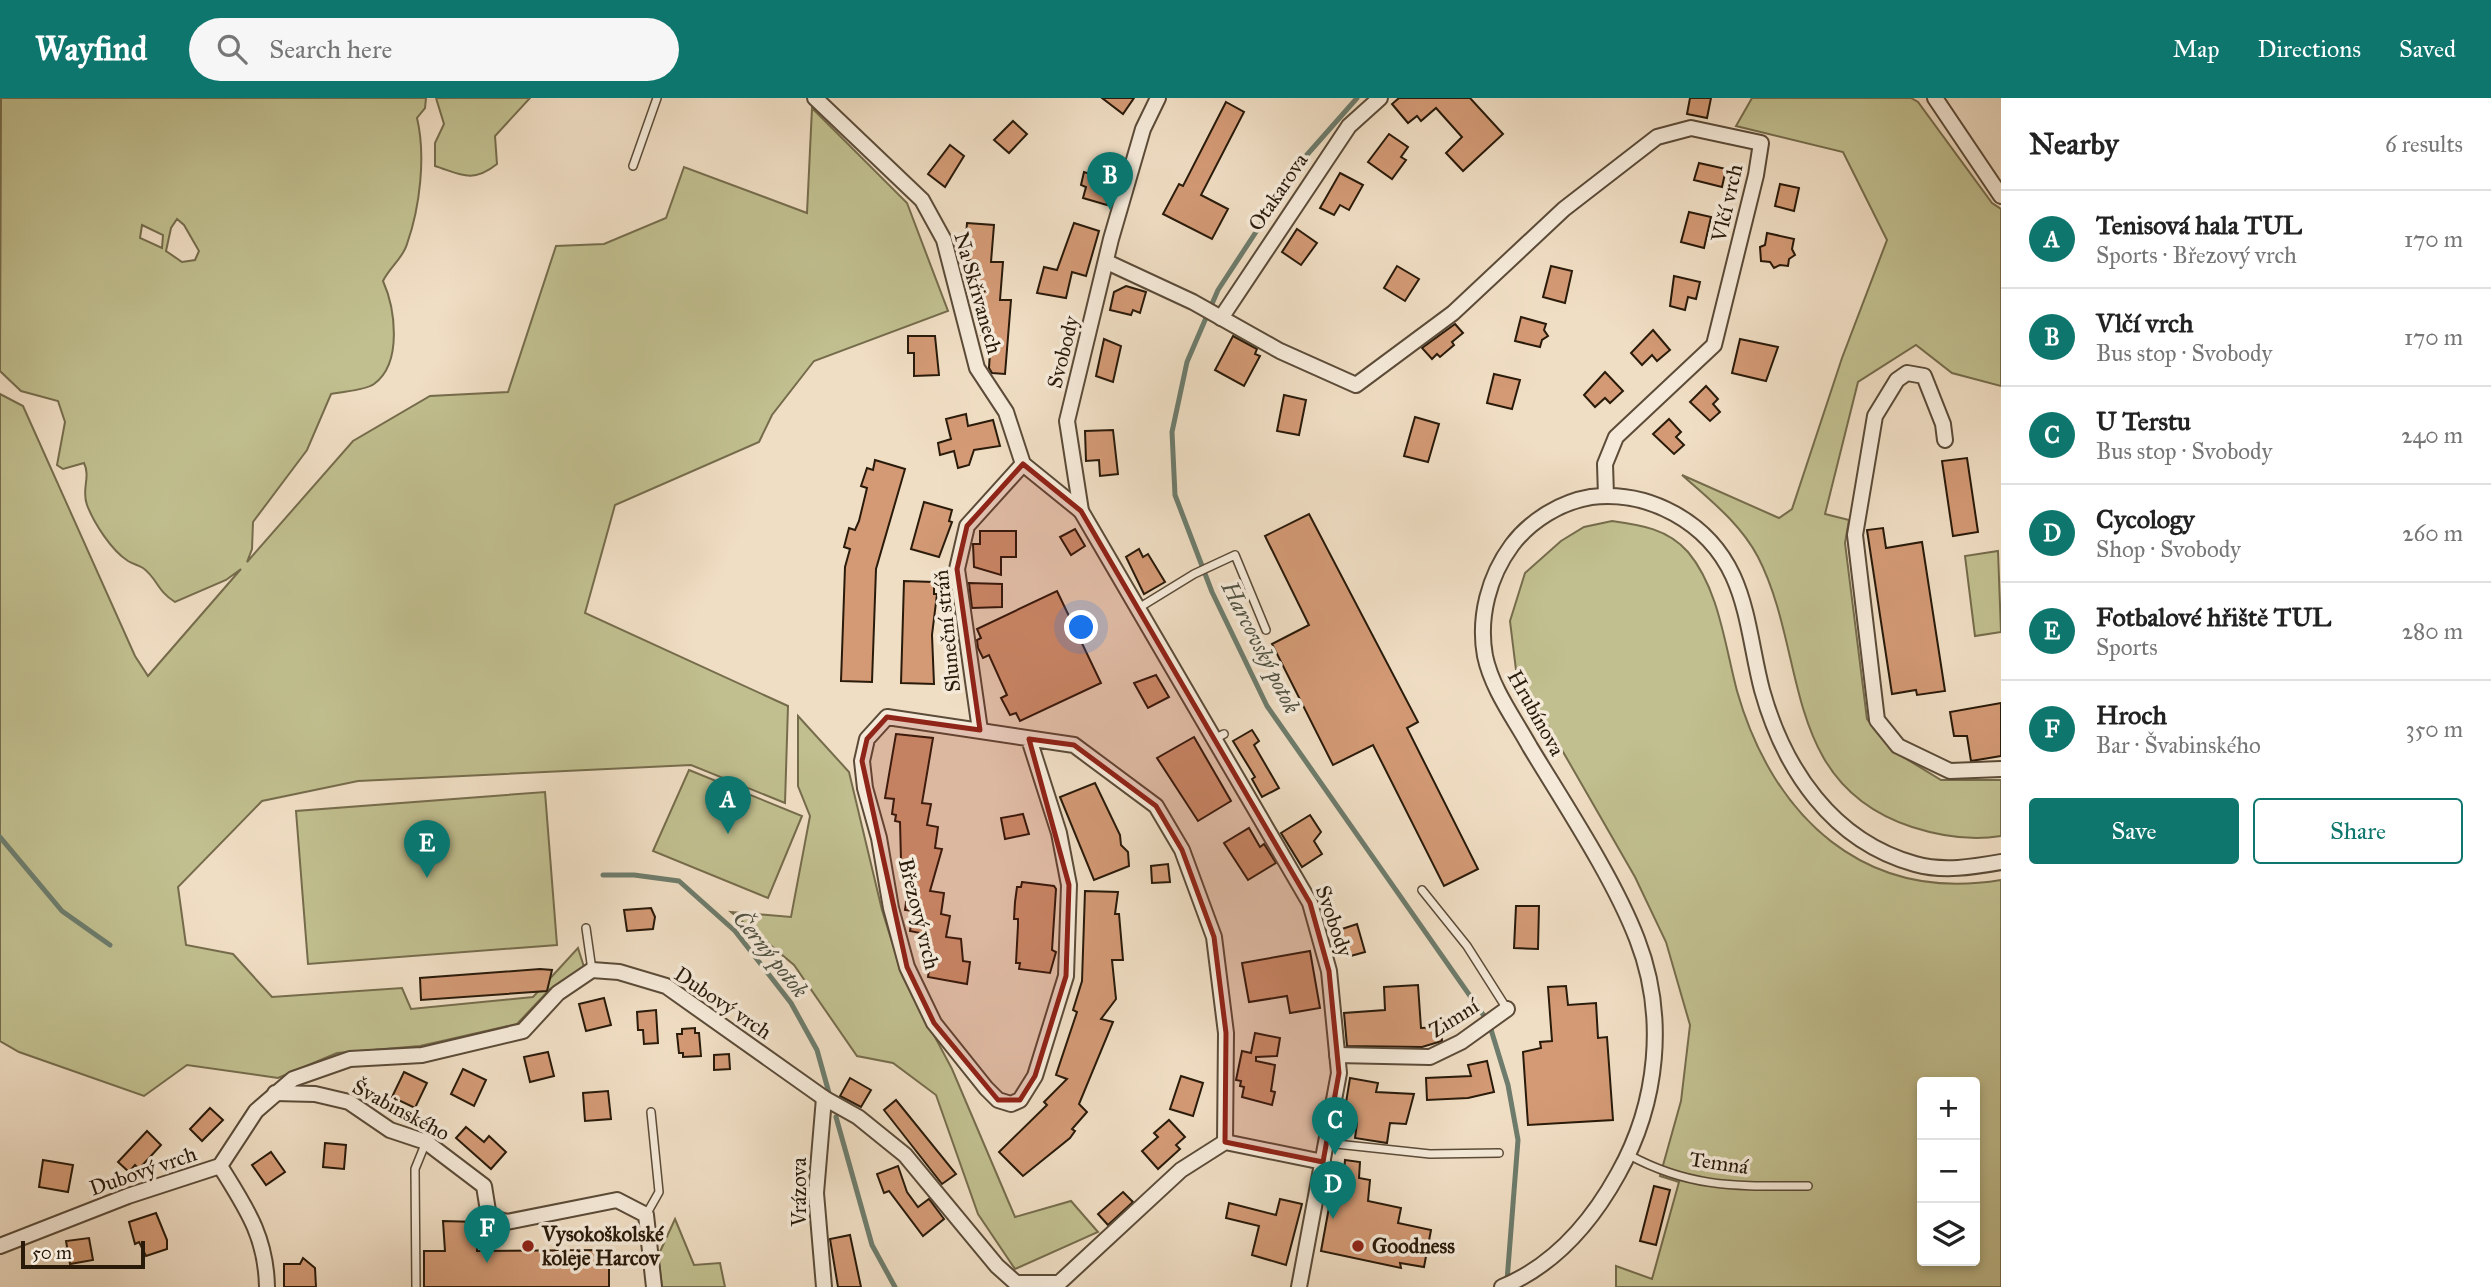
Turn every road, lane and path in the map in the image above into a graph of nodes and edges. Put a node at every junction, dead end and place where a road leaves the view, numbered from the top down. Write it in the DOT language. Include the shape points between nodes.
graph roads {
  1 [pos="657,98"];
  2 [pos="815,98"];
  3 [pos="1158,98"];
  4 [pos="1380,98"];
  5 [pos="1935,98"];
  6 [pos="632,166"];
  7 [pos="2001,196"];
  8 [pos="1107,262"];
  9 [pos="1218,316"];
  10 [pos="1945,440"];
  11 [pos="1023,464"];
  12 [pos="1606,496"];
  13 [pos="1081,511"];
  14 [pos="1139,607"];
  15 [pos="1153,607"];
  16 [pos="1266,630"];
  17 [pos="980,730"];
  18 [pos="1028,739"];
  19 [pos="2001,769"];
  20 [pos="2001,862"];
  21 [pos="1422,890"];
  22 [pos="586,928"];
  23 [pos="592,970"];
  24 [pos="1503,1012"];
  25 [pos="1337,1055"];
  26 [pos="275,1093"];
  27 [pos="824,1098"];
  28 [pos="651,1112"];
  29 [pos="426,1142"];
  30 [pos="1224,1142"];
  31 [pos="1326,1143"];
  32 [pos="1499,1153"];
  33 [pos="1629,1155"];
  34 [pos="1324,1162"];
  35 [pos="220,1166"];
  36 [pos="1808,1186"];
  37 [pos="646,1215"];
  38 [pos="0,1247"];
  39 [pos="267,1287"];
  40 [pos="416,1287"];
  41 [pos="654,1287"];
  42 [pos="824,1287"];
  43 [pos="1298,1287"];
  44 [pos="1502,1287"];
  1 -- 6 [label="lane"];
  2 -- 11 [label="street, Na Skřivanech" via="922,200 944,240 977,368 1006,412"];
  3 -- 8 [label="street, Svobody" via="1143,129"];
  4 -- 9 [label="street, Otakarova" via="1349,126"];
  5 -- 7 [label="street"];
  8 -- 9 [label="street, Vlčí vrch"];
  8 -- 13 [label="street, Svobody" via="1067,421"];
  9 -- 12 [label="street, Vlčí vrch" via="1280,351 1356,384 1453,313 1564,209 1657,138 1691,128 1761,143 1714,345 1616,437 1605,464"];
  10 -- 19 [label="street" via="1924,376 1907,373 1897,380 1875,415 1855,535 1877,720 1898,746 1950,771"];
  11 -- 13 [label="street"];
  11 -- 17 [label="street, Sluneční stráň" via="967,526 957,569"];
  12 -- 20 [label="street, Hrubínova" via="1658,504 1701,533 1722,556 1742,603 1777,736 1797,774 1830,815 1877,850 1918,865 1962,868"];
  12 -- 33 [label="street, Hrubínova" via="1560,507 1519,535 1495,573 1482,639 1491,678 1638,942 1653,1006 1656,1054"];
  13 -- 14 [label="street, Svobody"];
  14 -- 15 [label="lane"];
  14 -- 16 [label="lane" via="1235,555"];
  14 -- 25 [label="street, Svobody" via="1219,736 1310,903 1329,971"];
  17 -- 18 [label="street, Březový vrch"];
  17 -- 18 [label="street, Březový vrch" via="887,717 867,738 862,761 864,788 907,967 934,1023 986,1088 998,1100 1011,1104 1020,1100 1035,1076 1066,976 1069,885 1059,833"];
  18 -- 30 [label="street, Březový vrch" via="1074,745 1156,806 1182,850 1214,937 1226,1033"];
  21 -- 24 [label="lane" via="1467,946"];
  22 -- 23 [label="lane"];
  23 -- 26 [label="street, Dubový vrch" via="558,992 523,1031 422,1055 350,1059 293,1079"];
  23 -- 27 [label="street, Dubový vrch" via="619,971 666,986"];
  24 -- 25 [label="street, Zimní" via="1430,1057"];
  25 -- 31 [label="street, Svobody" via="1339,1073"];
  26 -- 29 [label="street, Švabinského" via="315,1094 349,1102 390,1130"];
  26 -- 35 [label="street, Dubový vrch" via="257,1111"];
  27 -- 30 [label="street, Dubový vrch" via="858,1117 905,1155 1016,1283 1059,1283 1181,1170"];
  27 -- 42 [label="street, Vrázova" via="816,1193"];
  28 -- 37 [label="lane" via="659,1192"];
  29 -- 37 [label="street, Švabinského" via="484,1186 489,1217 507,1222 617,1200"];
  29 -- 40 [label="lane" via="415,1169"];
  30 -- 34 [label="street"];
  31 -- 32 [label="lane" via="1430,1154"];
  31 -- 34 [label="street, Svobody"];
  33 -- 36 [label="lane, Temná" via="1662,1172 1726,1186"];
  33 -- 44 [label="street, Hrubínova" via="1588,1222 1565,1246 1526,1277"];
  34 -- 43 [label="street, Svobody"];
  35 -- 38 [label="street, Dubový vrch" via="128,1196"];
  35 -- 39 [label="street" via="258,1229 267,1259"];
  37 -- 41 [label="street"];
}
